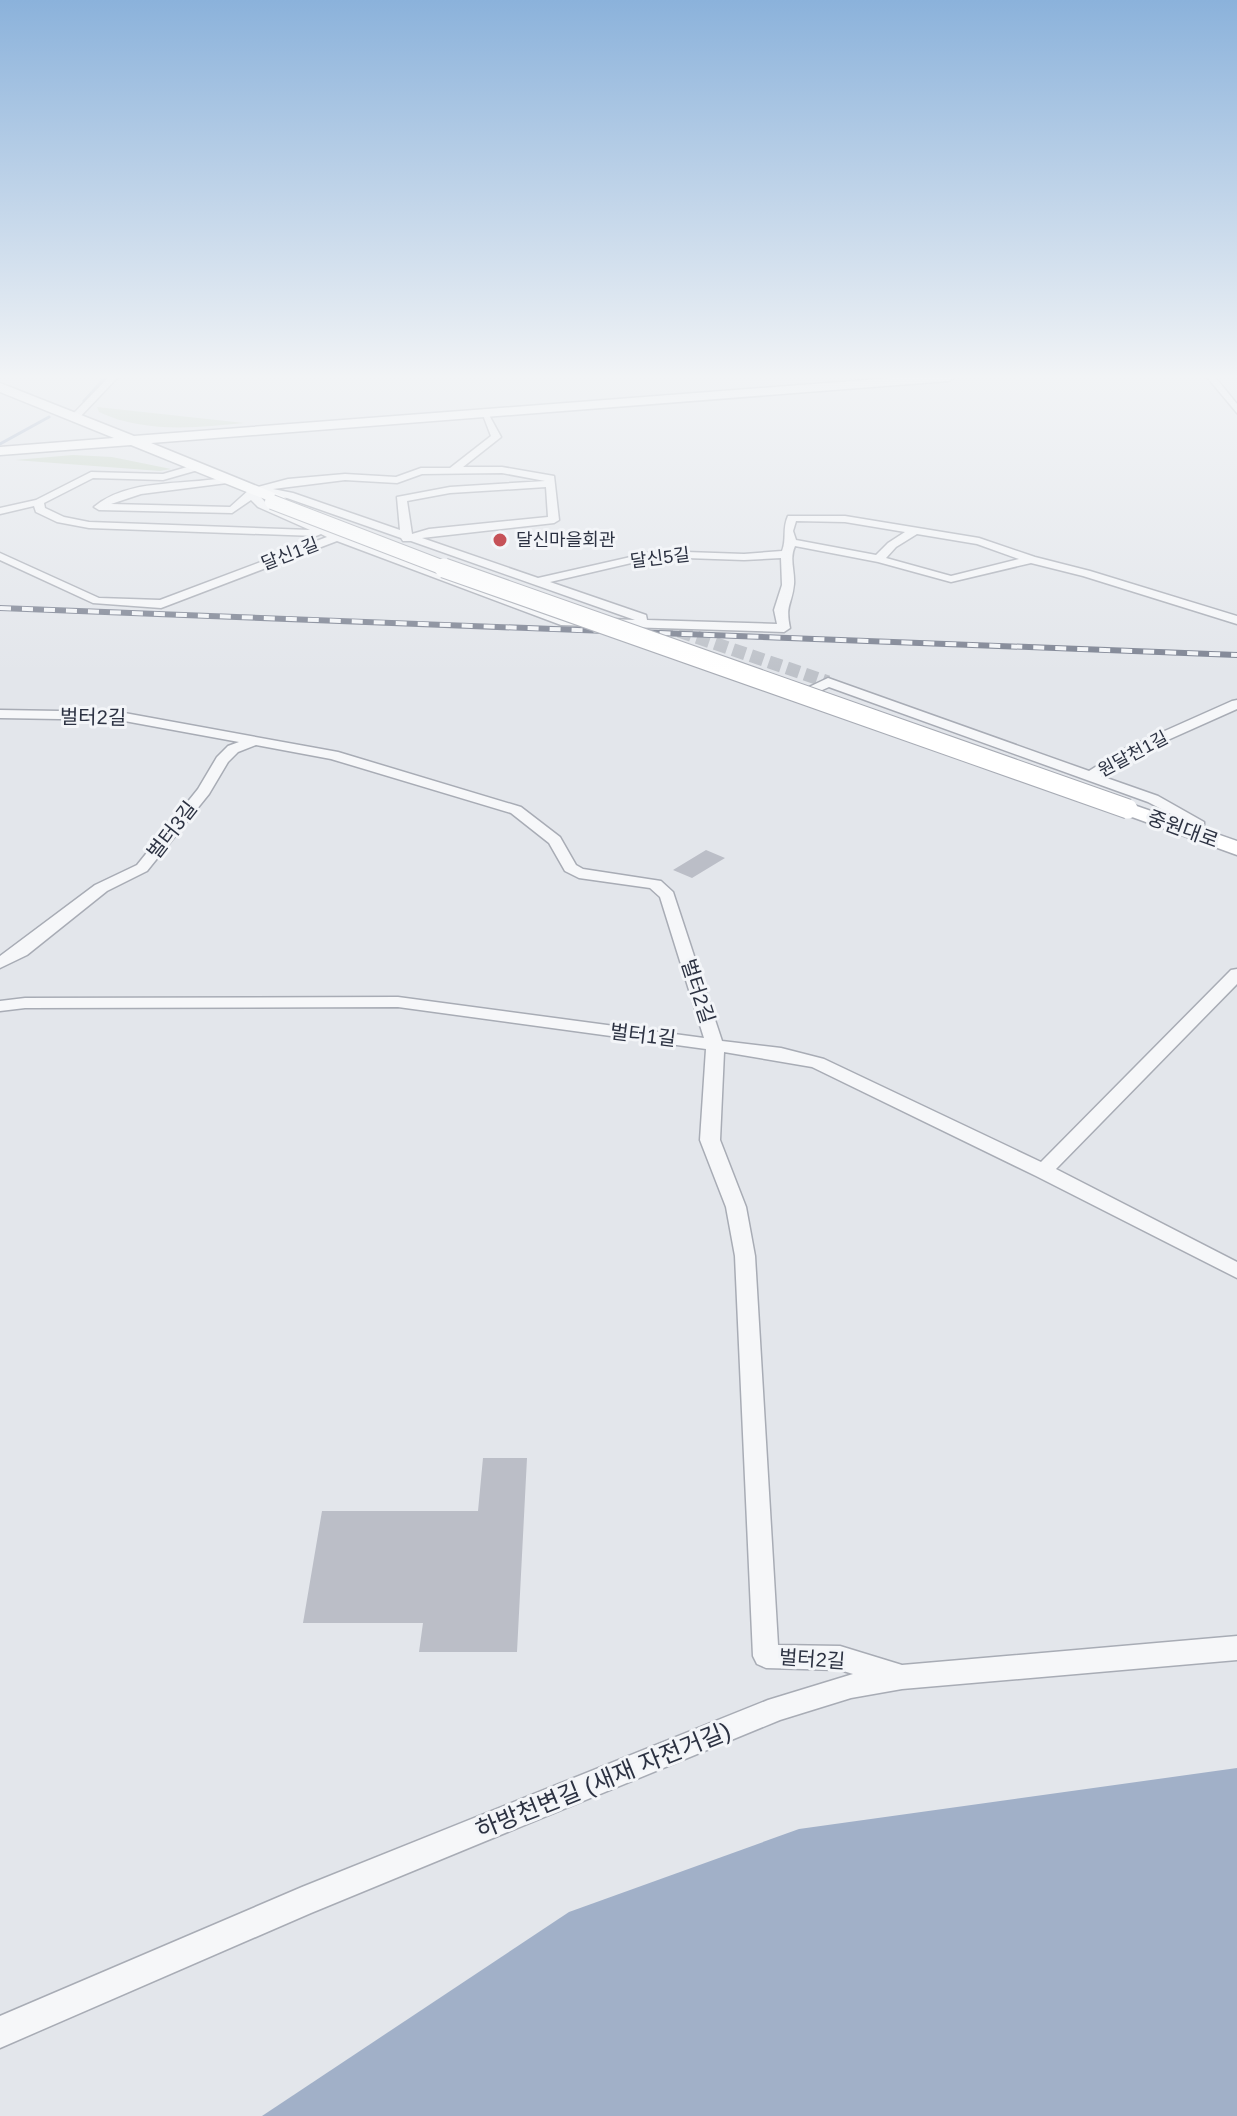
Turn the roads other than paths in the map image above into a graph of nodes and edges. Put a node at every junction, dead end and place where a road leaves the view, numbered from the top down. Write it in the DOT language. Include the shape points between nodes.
graph roads {
  1 [pos="90,476"];
  2 [pos="118,476"];
  3 [pos="167,476"];
  4 [pos="215,476"];
  5 [pos="215,476"];
  6 [pos="408,476"];
  7 [pos="449,476"];
  8 [pos="543,476"];
  9 [pos="218,477"];
  10 [pos="550,484"];
  11 [pos="450,490"];
  12 [pos="253,492"];
  13 [pos="39,502"];
  14 [pos="0,511"];
  15 [pos="913,532"];
  16 [pos="337,537"];
  17 [pos="407,539"];
  18 [pos="788,548"];
  19 [pos="0,556"];
  20 [pos="879,559"];
  21 [pos="1031,560"];
  22 [pos="536,582"];
  23 [pos="1237,620"];
  24 [pos="661,625"];
  25 [pos="1237,704"];
  26 [pos="0,714"];
  27 [pos="254,741"];
  28 [pos="1091,776"];
  29 [pos="1132,806"];
  30 [pos="1169,824"];
  31 [pos="1199,825"];
  32 [pos="1237,838"];
  33 [pos="1237,848"];
  34 [pos="0,963"];
  35 [pos="1237,974"];
  36 [pos="0,1006"];
  37 [pos="715,1045"];
  38 [pos="1043,1171"];
  39 [pos="1237,1271"];
  40 [pos="1237,1648"];
  41 [pos="902,1677"];
  42 [pos="0,2032"];
  1 -- 13 [label="street"];
  2 -- 3 [label="street"];
  4 -- 9 [label="street"];
  5 -- 9 [label="street"];
  6 -- 12 [label="street" via="288,482"];
  7 -- 11 [label="street" via="445,480"];
  8 -- 10 [label="street"];
  9 -- 12 [label="street"];
  9 -- 12 [label="street" via="110,499 99,507 232,510"];
  10 -- 11 [label="street"];
  10 -- 17 [label="street" via="554,520 429,532"];
  11 -- 17 [label="street" via="401,499"];
  12 -- 16 [label="street" via="262,505"];
  12 -- 17 [label="street" via="289,495"];
  12 -- 29 [label="street, bridge" via="449,570"];
  13 -- 14 [label="street"];
  13 -- 16 [label="street, 달신1길" via="40,510 89,525"];
  15 -- 18 [label="street, 달신5길" via="845,519 792,518"];
  15 -- 20 [label="street"];
  15 -- 21 [label="street, 달신5길" via="979,541"];
  16 -- 19 [label="street, 달신1길" via="161,604 97,601"];
  16 -- 24 [label="street" via="561,621"];
  17 -- 22 [label="street"];
  18 -- 20 [label="street, 달신5길"];
  18 -- 22 [label="street, 달신5길" via="744,557 657,554"];
  18 -- 24 [label="street" via="788,585 780,610 784,628"];
  20 -- 21 [label="street, 달신5길" via="951,579"];
  21 -- 23 [label="street, 달신5길"];
  22 -- 24 [label="street"];
  25 -- 28 [label="street, 원달천1길" via="1127,753"];
  26 -- 27 [label="street, 벌터2길" via="119,716"];
  27 -- 34 [label="street, 벌터3길" via="222,760 142,868 101,888"];
  27 -- 37 [label="street, 벌터2길" via="333,755 516,810 555,840 570,868 579,873 655,884 667,895"];
  28 -- 30 [label="street" via="828,682 793,697 1105,808"];
  28 -- 31 [label="street, 원달천1길" via="1153,799"];
  29 -- 30 [label="street, 중원대로"];
  29 -- 31 [label="street, 중원대로"];
  30 -- 33 [label="street, 중원대로"];
  31 -- 32 [label="street, 중원대로"];
  35 -- 38 [label="street"];
  36 -- 37 [label="street, 벌터1길" via="398,1002"];
  37 -- 38 [label="street, 벌터1길" via="818,1063"];
  37 -- 41 [label="street, 벌터2길" via="710,1140 736,1207 745,1256 766,1656 840,1658"];
  38 -- 39 [label="street, 벌터1길"];
  40 -- 41 [label="street, 하방천변길 (새재 자전거길)"];
  41 -- 42 [label="street, 하방천변길 (새재 자전거길)" via="777,1709 302,1902"];
}
